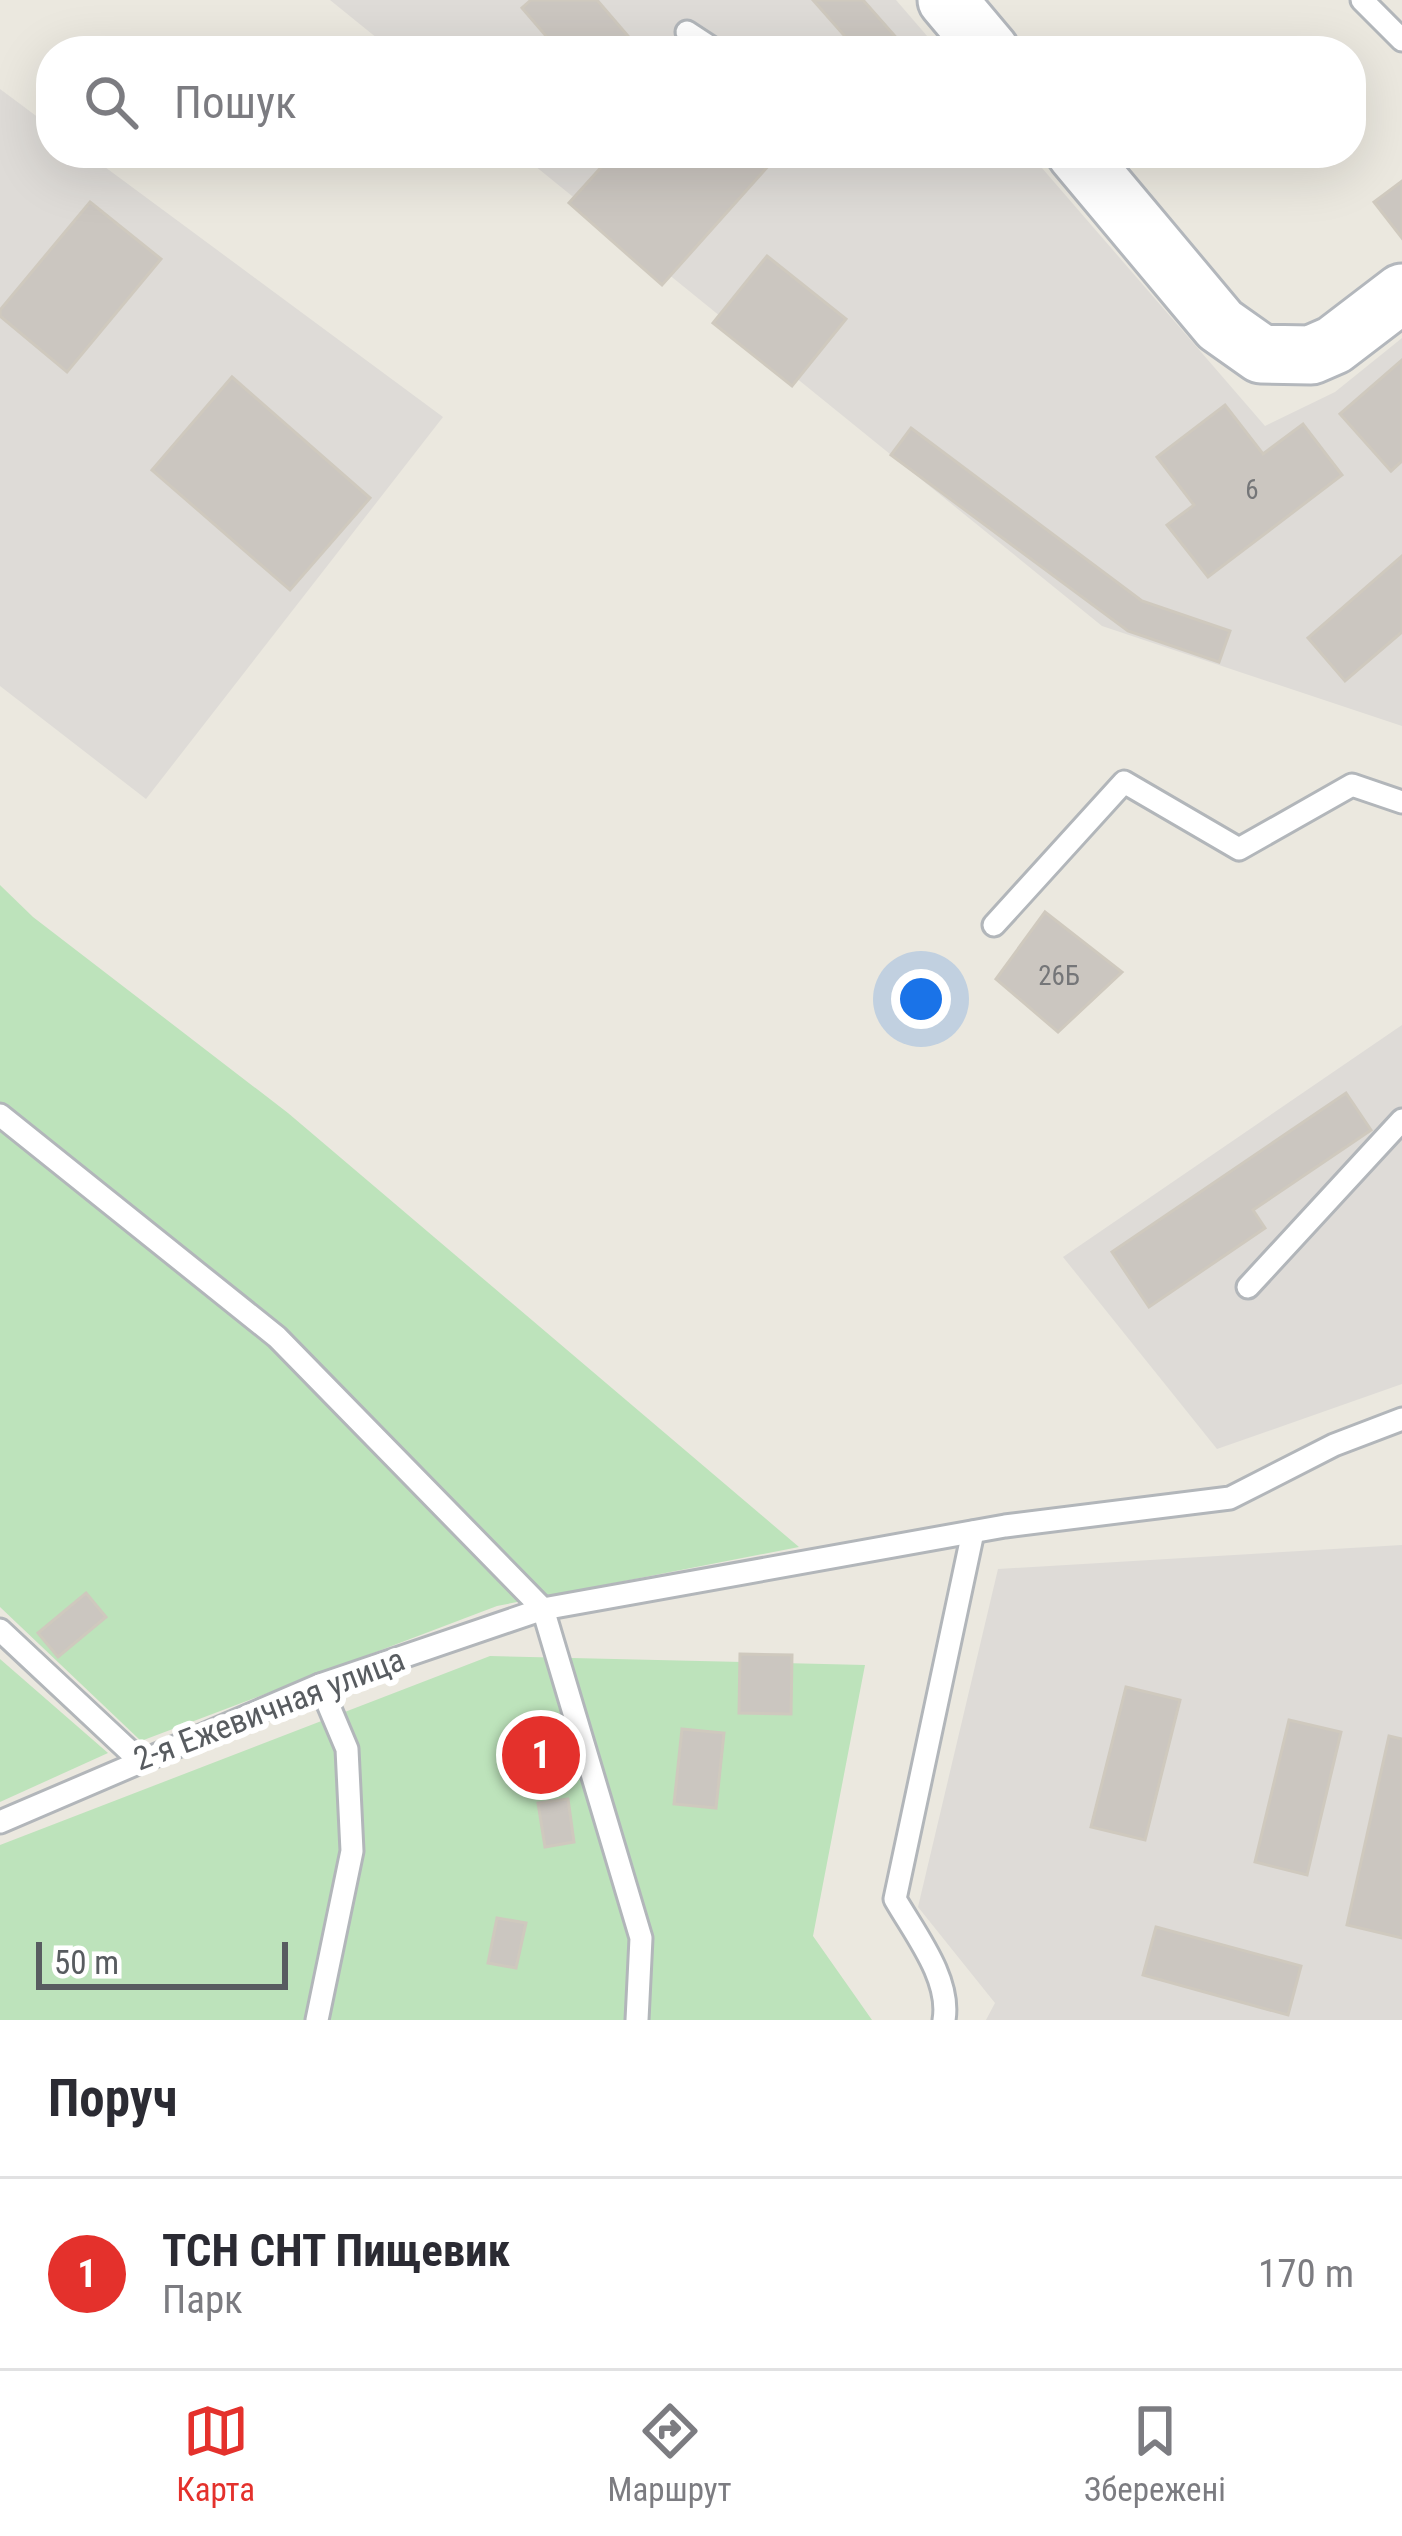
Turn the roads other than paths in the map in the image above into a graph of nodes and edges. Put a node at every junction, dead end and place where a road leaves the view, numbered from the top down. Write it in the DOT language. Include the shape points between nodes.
graph roads {
  1 [pos="1362,0"];
  2 [pos="687,32"];
  3 [pos="693,36"];
  4 [pos="1402,40"];
  5 [pos="1089,168"];
  6 [pos="1402,293"];
  7 [pos="1402,802"];
  8 [pos="994,925"];
  9 [pos="0,1115"];
  10 [pos="1402,1120"];
  11 [pos="1248,1287"];
  12 [pos="1402,1419"];
  13 [pos="973,1532"];
  14 [pos="543,1609"];
  15 [pos="0,1630"];
  16 [pos="320,1685"];
  17 [pos="138,1759"];
  18 [pos="0,1822"];
  19 [pos="316,2020"];
  20 [pos="637,2020"];
  21 [pos="944,2020"];
  1 -- 4 [label="lane"];
  2 -- 3 [label="lane"];
  5 -- 6 [label="main road" via="1220,325 1261,353 1311,355"];
  7 -- 8 [label="lane" via="1352,784 1239,849 1124,782"];
  9 -- 14 [label="lane" via="277,1337"];
  10 -- 11 [label="lane"];
  12 -- 13 [label="lane, 2-я Ежевичная улица" via="1230,1498"];
  13 -- 14 [label="lane, 2-я Ежевичная улица"];
  13 -- 21 [label="lane" via="895,1899 933,1966 947,2002"];
  14 -- 16 [label="lane, 2-я Ежевичная улица"];
  14 -- 20 [label="lane" via="641,1938"];
  15 -- 17 [label="lane"];
  16 -- 17 [label="lane, 2-я Ежевичная улица"];
  16 -- 19 [label="lane" via="347,1749 352,1851"];
  17 -- 18 [label="lane, 2-я Ежевичная улица"];
}
